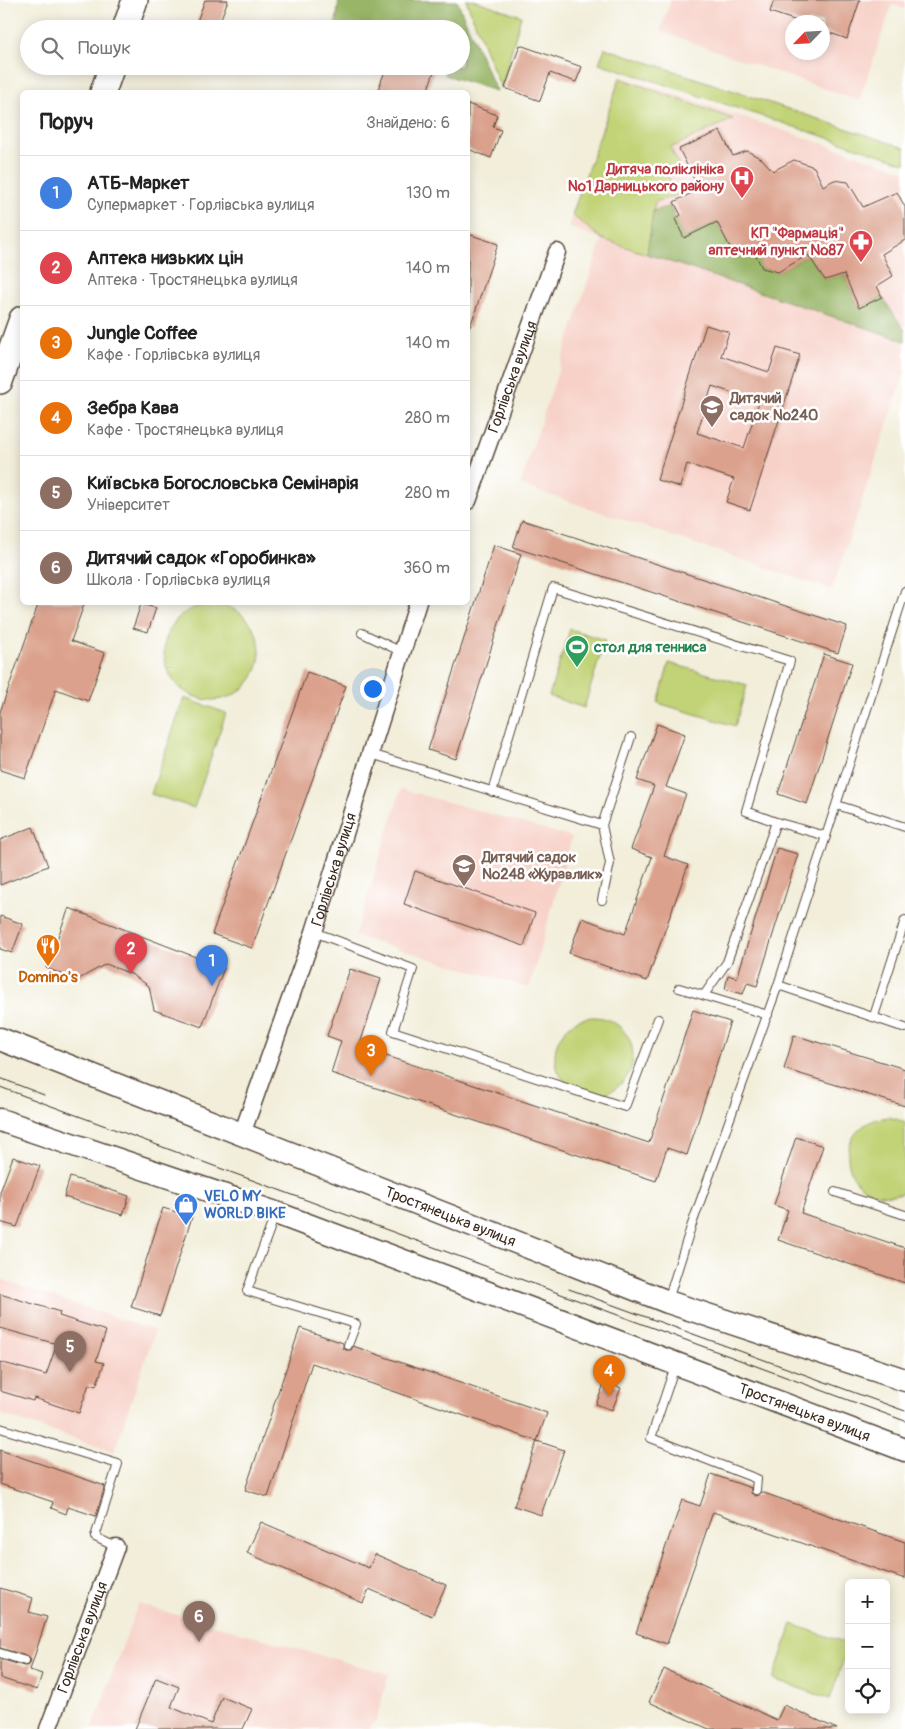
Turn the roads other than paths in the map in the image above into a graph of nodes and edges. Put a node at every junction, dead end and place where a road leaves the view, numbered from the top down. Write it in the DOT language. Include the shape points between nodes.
graph roads {
  1 [pos="135,0"];
  2 [pos="128,20"];
  3 [pos="109,75"];
  4 [pos="103,90"];
  5 [pos="557,252"];
  6 [pos="20,325"];
  7 [pos="0,381"];
  8 [pos="470,495"];
  9 [pos="905,591"];
  10 [pos="417,605"];
  11 [pos="362,633"];
  12 [pos="402,652"];
  13 [pos="631,737"];
  14 [pos="371,754"];
  15 [pos="492,792"];
  16 [pos="837,805"];
  17 [pos="776,822"];
  18 [pos="602,826"];
  19 [pos="905,827"];
  20 [pos="826,836"];
  21 [pos="602,900"];
  22 [pos="905,920"];
  23 [pos="314,932"];
  24 [pos="778,985"];
  25 [pos="679,988"];
  26 [pos="704,995"];
  27 [pos="768,1014"];
  28 [pos="874,1016"];
  29 [pos="658,1019"];
  30 [pos="905,1028"];
  31 [pos="0,1039"];
  32 [pos="1,1123"];
  33 [pos="242,1134"];
  34 [pos="835,1192"];
  35 [pos="276,1213"];
  36 [pos="905,1215"];
  37 [pos="668,1302"];
  38 [pos="348,1345"];
  39 [pos="676,1364"];
  40 [pos="905,1380"];
  41 [pos="0,1428"];
  42 [pos="905,1450"];
  43 [pos="756,1490"];
  44 [pos="116,1547"];
  45 [pos="0,1653"];
  46 [pos="25,1661"];
  47 [pos="48,1729"];
  1 -- 2 [label="main road"];
  3 -- 4 [label="main road"];
  5 -- 8 [label="street, Горлівська вулиця"];
  6 -- 7 [label="main road"];
  9 -- 16 [label="lane"];
  10 -- 12 [label="street, Горлівська вулиця"];
  11 -- 12 [label="lane"];
  12 -- 14 [label="street, Горлівська вулиця"];
  13 -- 18 [label="lane"];
  14 -- 15 [label="lane"];
  14 -- 23 [label="street, Горлівська вулиця"];
  15 -- 17 [label="lane" via="553,588 790,661 746,811"];
  15 -- 18 [label="lane"];
  16 -- 19 [label="lane"];
  16 -- 20 [label="lane"];
  17 -- 20 [label="lane"];
  17 -- 26 [label="lane" via="727,962"];
  18 -- 21 [label="lane" via="610,863"];
  20 -- 24 [label="lane"];
  22 -- 28 [label="lane"];
  23 -- 29 [label="lane" via="414,969 393,1031 625,1107"];
  23 -- 33 [label="street, Горлівська вулиця"];
  24 -- 27 [label="lane"];
  24 -- 28 [label="lane"];
  25 -- 26 [label="lane"];
  26 -- 27 [label="lane"];
  27 -- 37 [label="lane" via="691,1227"];
  28 -- 30 [label="lane"];
  31 -- 33 [label="main road, Тростянецька вулиця"];
  32 -- 35 [label="main road, Тростянецька вулиця"];
  33 -- 37 [label="main road, Тростянецька вулиця"];
  34 -- 36 [label="lane"];
  35 -- 38 [label="lane" via="247,1291 356,1324"];
  35 -- 39 [label="main road, Тростянецька вулиця"];
  37 -- 40 [label="main road, Тростянецька вулиця"];
  39 -- 42 [label="main road, Тростянецька вулиця"];
  39 -- 43 [label="lane" via="651,1438 757,1480"];
  41 -- 44 [label="lane" via="118,1464 95,1537"];
  44 -- 47 [label="street, Горлівська вулиця"];
  45 -- 46 [label="lane"];
}
